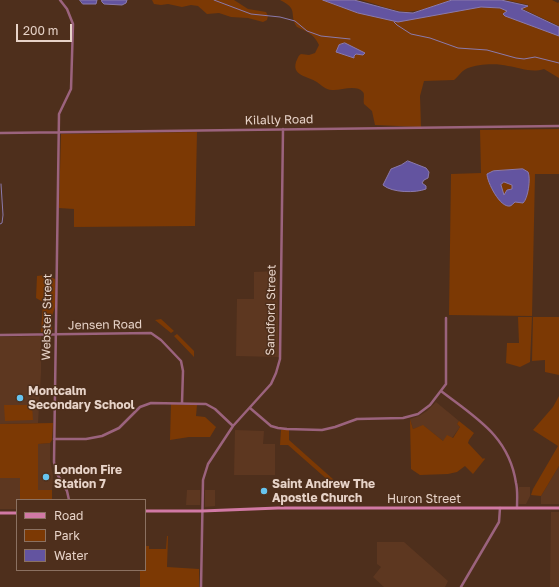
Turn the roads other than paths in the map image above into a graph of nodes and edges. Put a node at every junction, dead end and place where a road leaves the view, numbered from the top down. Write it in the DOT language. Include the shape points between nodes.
graph roads {
  1 [pos="60,0"];
  2 [pos="559,126"];
  3 [pos="282,129"];
  4 [pos="59,132"];
  5 [pos="0,133"];
  6 [pos="446,318"];
  7 [pos="55,334"];
  8 [pos="0,335"];
  9 [pos="441,391"];
  10 [pos="182,403"];
  11 [pos="250,408"];
  12 [pos="233,426"];
  13 [pos="54,439"];
  14 [pos="69,499"];
  15 [pos="500,508"];
  16 [pos="517,508"];
  17 [pos="559,508"];
  18 [pos="146,511"];
  19 [pos="202,511"];
  20 [pos="0,513"];
  21 [pos="16,513"];
  22 [pos="201,587"];
  23 [pos="460,587"];
  1 -- 4 [label="street, Webster Street" via="68,9 73,24 71,89 59,114"];
  2 -- 3 [label="street, Kilally Road"];
  3 -- 4 [label="street, Kilally Road"];
  3 -- 11 [label="street, Sandford Street" via="280,359 271,384"];
  4 -- 5 [label="street, Kilally Road"];
  4 -- 7 [label="street, Webster Street"];
  6 -- 9 [label="street" via="447,376 446,384"];
  7 -- 8 [label="street, Jensen Road"];
  7 -- 10 [label="street, Jensen Road" via="150,333 161,340 180,361 183,371"];
  7 -- 13 [label="street, Webster Street"];
  9 -- 11 [label="street" via="425,410 411,417 357,419 322,430 278,428 265,422"];
  9 -- 16 [label="street" via="498,439 512,463 517,484"];
  10 -- 12 [label="street" via="211,406"];
  10 -- 13 [label="street" via="144,405 119,428 96,438"];
  11 -- 12 [label="street, Sandford Street"];
  12 -- 19 [label="street, Sandford Street" via="208,464 203,480"];
  13 -- 14 [label="street, Webster Street" via="56,472"];
  15 -- 16 [label="main road, Huron Street"];
  15 -- 19 [label="main road, Huron Street" via="278,508"];
  15 -- 23 [label="street" via="500,522"];
  16 -- 17 [label="main road, Huron Street"];
  18 -- 19 [label="main road, Huron Street"];
  19 -- 22 [label="street, Sandford Street"];
  20 -- 21 [label="main road"];
}
